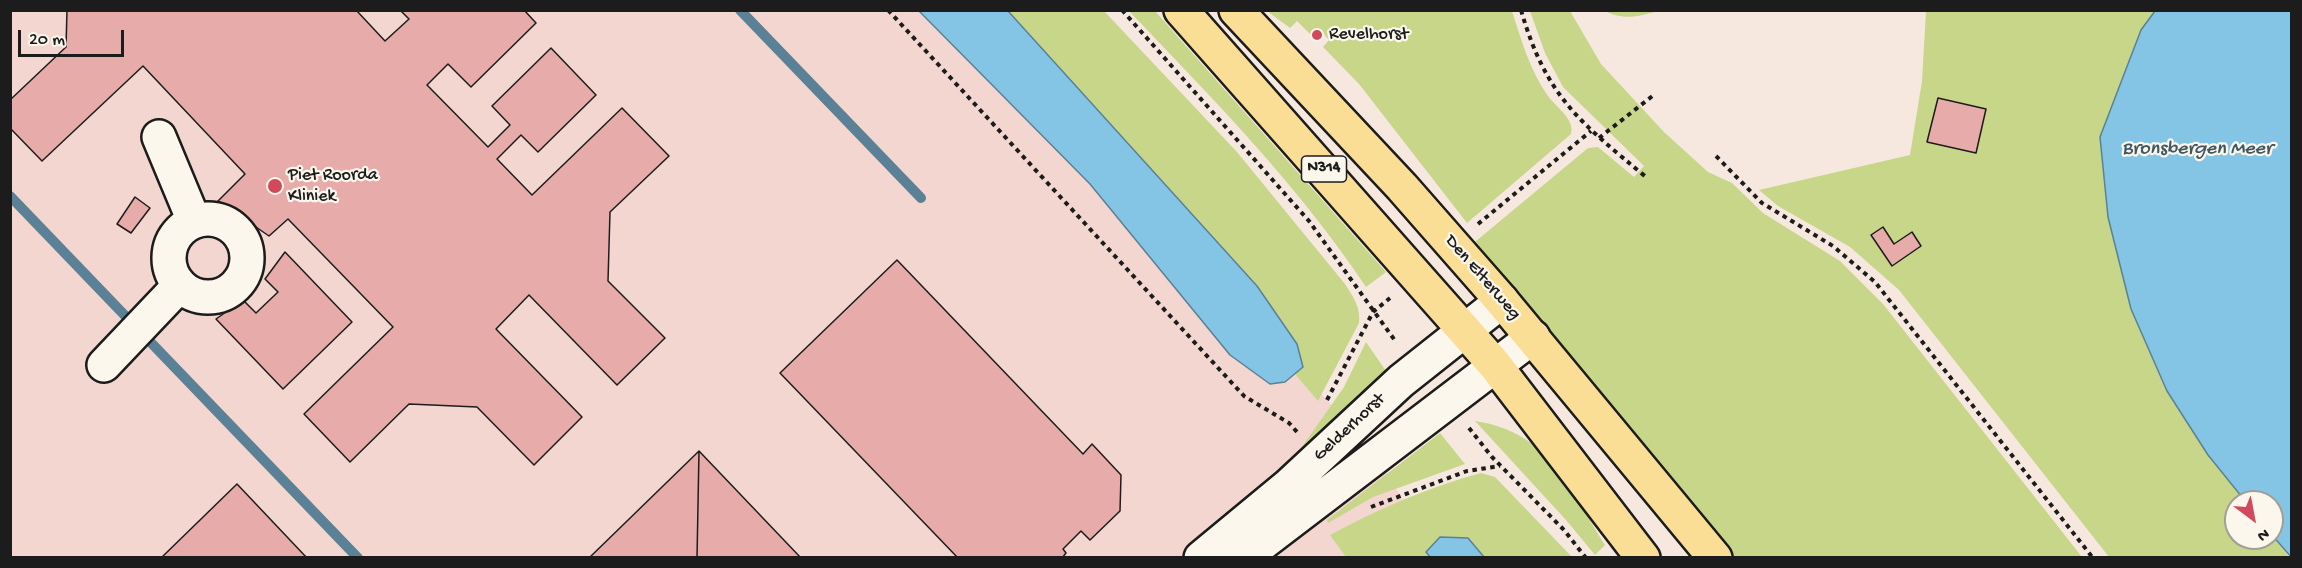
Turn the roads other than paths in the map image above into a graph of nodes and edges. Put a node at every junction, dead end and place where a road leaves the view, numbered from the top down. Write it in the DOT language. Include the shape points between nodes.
graph roads {
  1 [pos="1181,10"];
  2 [pos="1236,10"];
  3 [pos="159,137"];
  4 [pos="194,221"];
  5 [pos="180,285"];
  6 [pos="1502,301"];
  7 [pos="1465,330"];
  8 [pos="1533,337"];
  9 [pos="104,365"];
  10 [pos="1495,365"];
  11 [pos="1201,558"];
  12 [pos="1243,558"];
  13 [pos="1643,558"];
  14 [pos="1715,558"];
  1 -- 7 [label="main road, N314"];
  2 -- 6 [label="main road, Den Elterweg / N314"];
  3 -- 4 [label="street"];
  4 -- 5 [label="street" via="183,227 170,249 169,262"];
  4 -- 5 [label="street" via="207,218 231,225 246,246 247,266 238,283 216,296 204,297"];
  5 -- 9 [label="street"];
  6 -- 7 [label="street, Gelderhorst"];
  6 -- 8 [label="main road, Den Elterweg / N314"];
  7 -- 10 [label="main road, N314"];
  7 -- 11 [label="street, Gelderhorst" via="1417,367 1288,486"];
  8 -- 10 [label="street, Gelderhorst"];
  8 -- 14 [label="main road, Den Elterweg / N314"];
  10 -- 12 [label="street, Gelderhorst"];
  10 -- 13 [label="main road, N314"];
}
